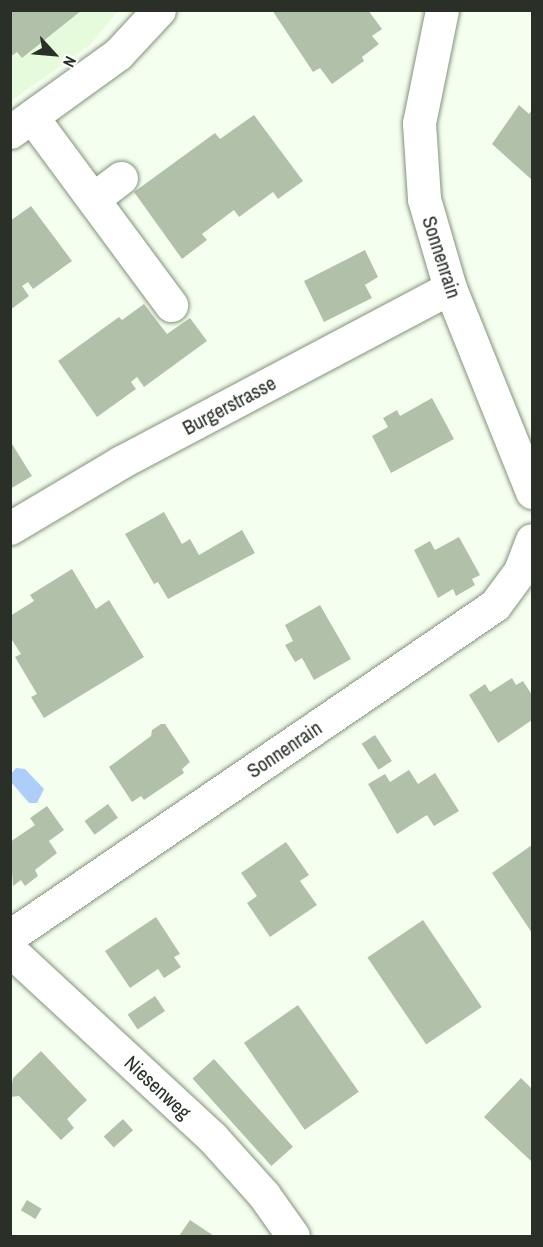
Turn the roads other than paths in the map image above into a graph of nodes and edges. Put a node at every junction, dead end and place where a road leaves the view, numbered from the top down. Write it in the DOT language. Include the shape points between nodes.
graph roads {
  1 [pos="159,10"];
  2 [pos="442,10"];
  3 [pos="21,124"];
  4 [pos="121,178"];
  5 [pos="93,199"];
  6 [pos="450,288"];
  7 [pos="171,305"];
  8 [pos="532,492"];
  9 [pos="10,528"];
  10 [pos="532,540"];
  11 [pos="10,936"];
  12 [pos="10,950"];
  13 [pos="292,1236"];
  1 -- 3 [label="street" via="118,54"];
  2 -- 6 [label="street, Sonnenrain" via="423,95 419,158 424,199"];
  3 -- 5 [label="street"];
  4 -- 5 [label="street"];
  5 -- 7 [label="street"];
  6 -- 8 [label="street, Sonnenrain"];
  6 -- 9 [label="street, Burgerstrasse" via="121,462"];
  10 -- 11 [label="street, Sonnenrain" via="520,571 495,604"];
  12 -- 13 [label="street, Niesenweg" via="212,1137 264,1195"];
}
